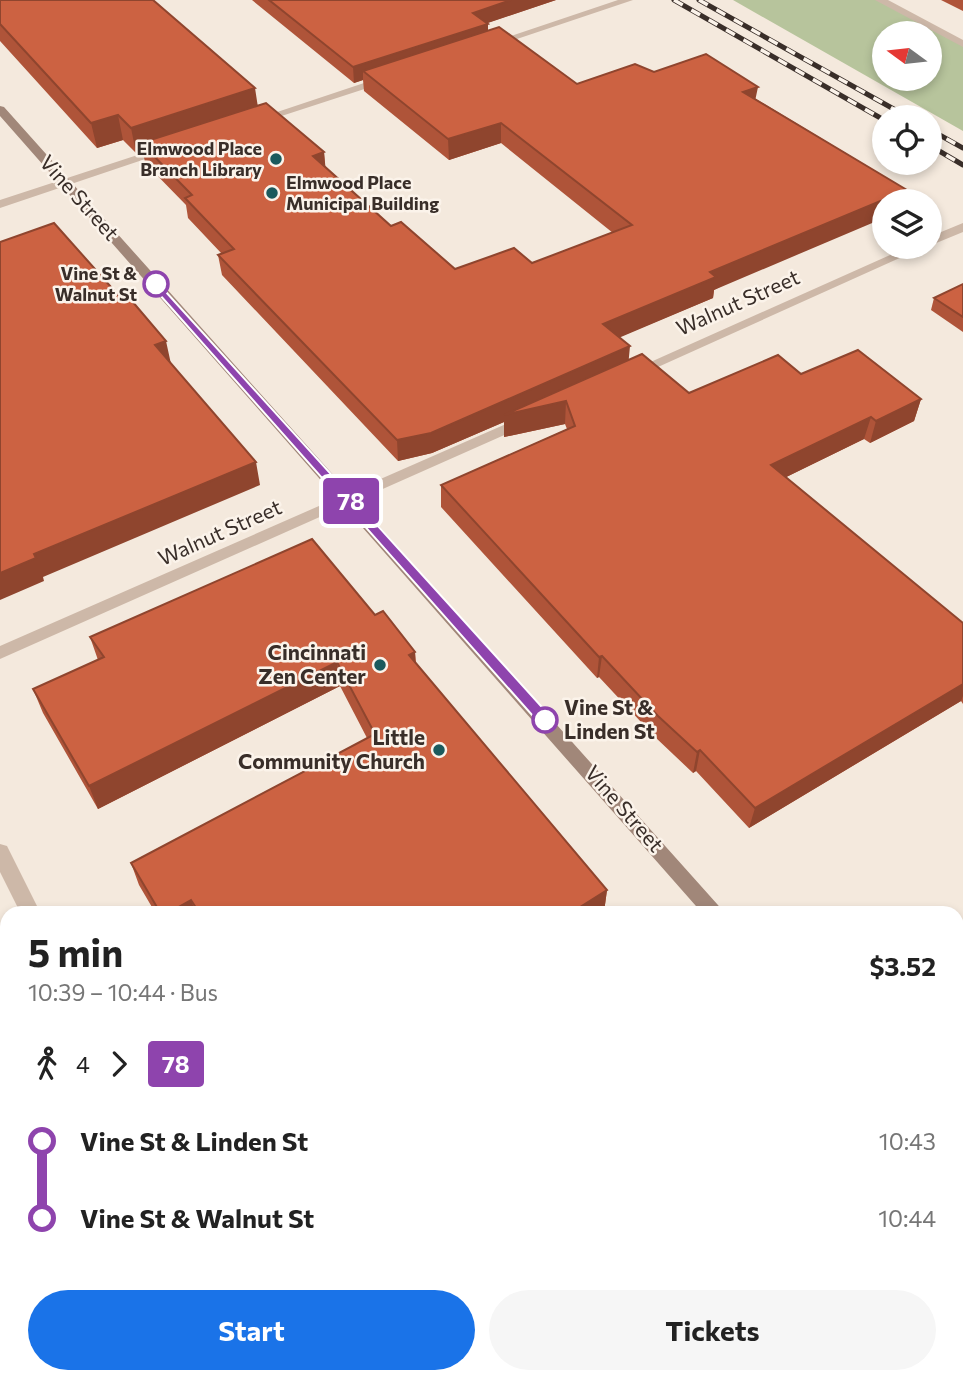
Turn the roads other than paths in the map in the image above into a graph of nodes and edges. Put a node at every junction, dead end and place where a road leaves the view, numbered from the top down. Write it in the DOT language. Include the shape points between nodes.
graph roads {
  1 [pos="628,0"];
  2 [pos="880,0"];
  3 [pos="963,44"];
  4 [pos="478,49"];
  5 [pos="402,73"];
  6 [pos="0,109"];
  7 [pos="239,127"];
  8 [pos="174,147"];
  9 [pos="65,183"];
  10 [pos="0,204"];
  11 [pos="963,227"];
  12 [pos="942,236"];
  13 [pos="891,259"];
  14 [pos="624,377"];
  15 [pos="535,416"];
  16 [pos="349,499"];
  17 [pos="0,653"];
  18 [pos="0,852"];
  19 [pos="28,906"];
  20 [pos="709,906"];
  1 -- 4 [label="street"];
  2 -- 3 [label="street"];
  5 -- 7 [label="street"];
  6 -- 9 [label="main road, Vine Street"];
  8 -- 9 [label="street"];
  9 -- 10 [label="street"];
  9 -- 16 [label="main road, Vine Street"];
  11 -- 12 [label="street"];
  13 -- 14 [label="street, Walnut Street"];
  15 -- 16 [label="street, Walnut Street"];
  16 -- 17 [label="street, Walnut Street"];
  16 -- 20 [label="main road, Vine Street"];
  18 -- 19 [label="street"];
}
